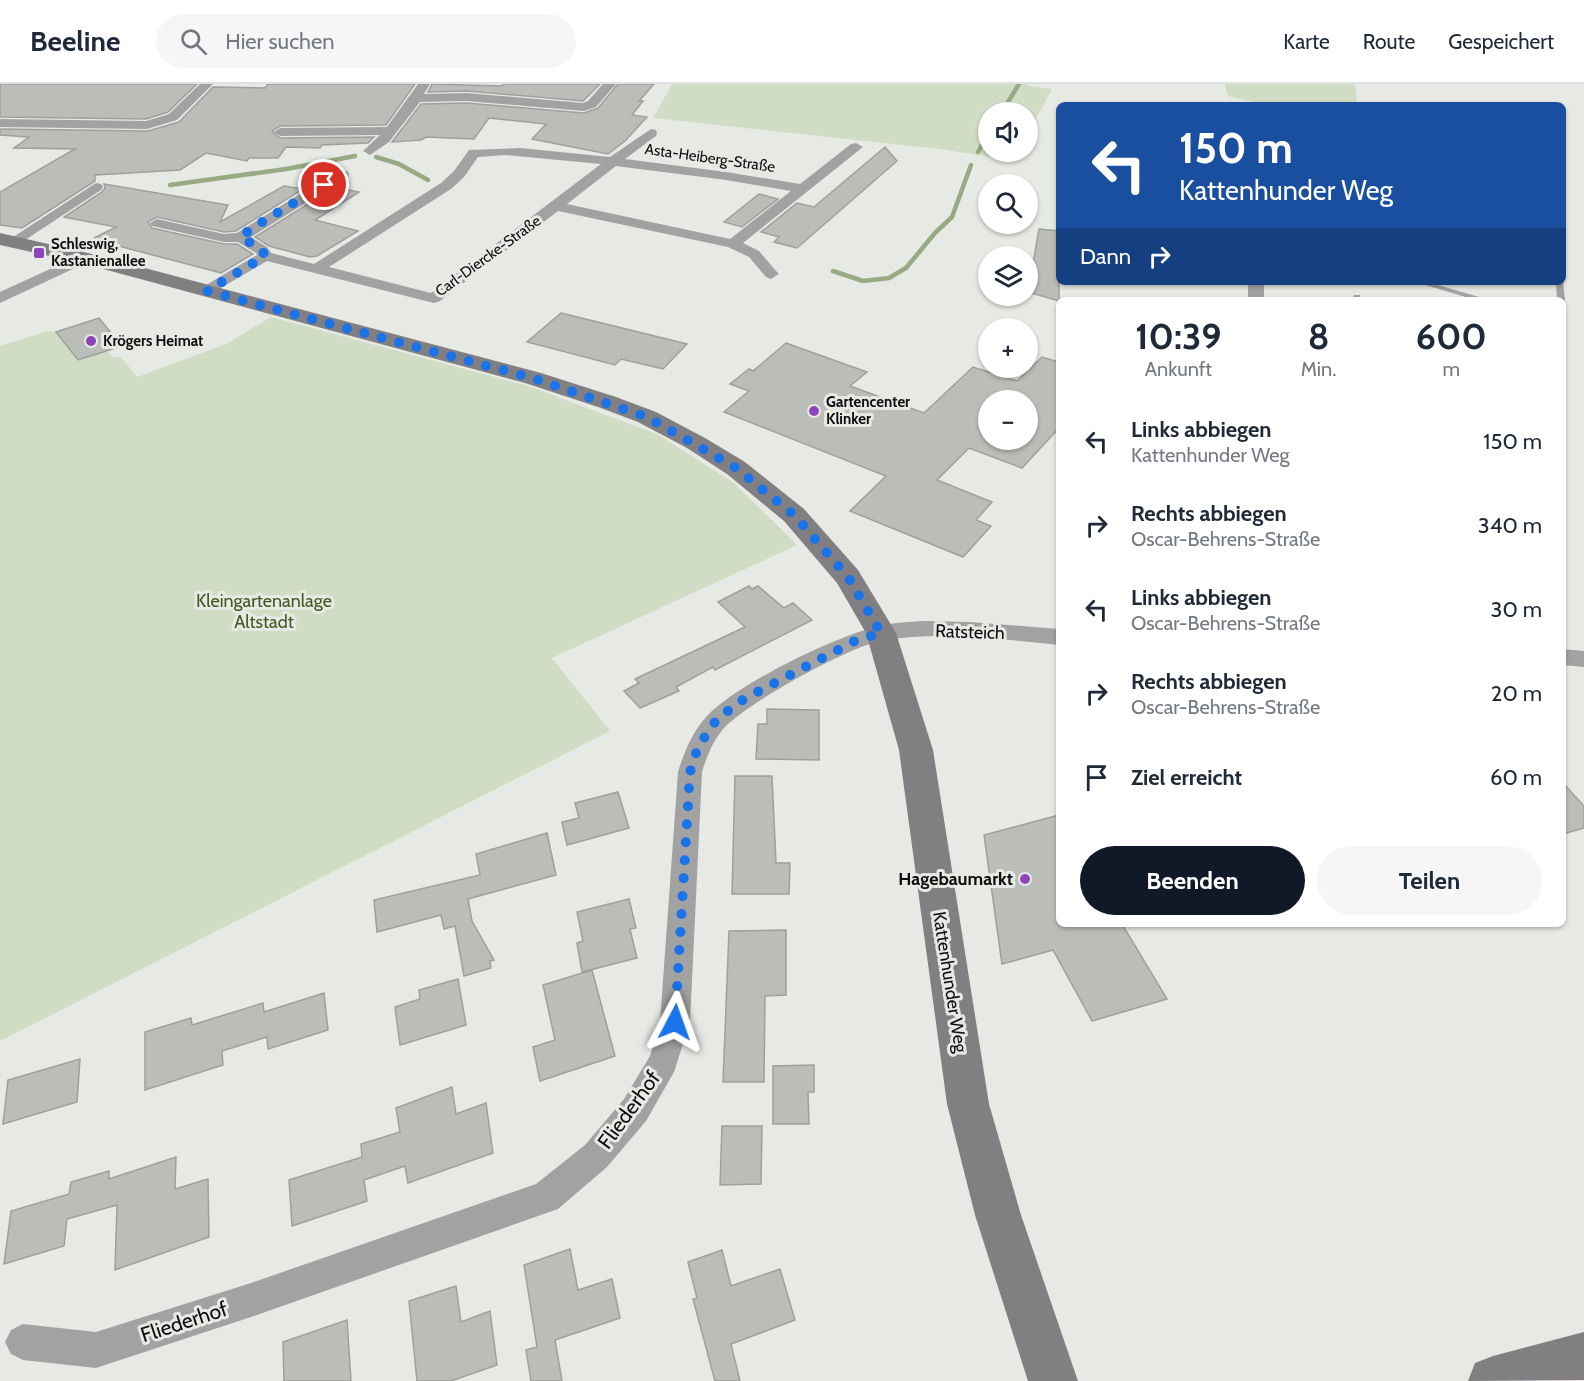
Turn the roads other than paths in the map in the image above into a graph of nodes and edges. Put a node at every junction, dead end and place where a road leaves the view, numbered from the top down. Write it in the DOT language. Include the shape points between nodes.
graph roads {
  1 [pos="207,84"];
  2 [pos="424,84"];
  3 [pos="610,84"];
  4 [pos="416,98"];
  5 [pos="0,123"];
  6 [pos="390,131"];
  7 [pos="280,132"];
  8 [pos="651,133"];
  9 [pos="856,147"];
  10 [pos="370,151"];
  11 [pos="614,162"];
  12 [pos="342,174"];
  13 [pos="96,187"];
  14 [pos="802,189"];
  15 [pos="556,206"];
  16 [pos="157,223"];
  17 [pos="241,237"];
  18 [pos="7,240"];
  19 [pos="733,244"];
  20 [pos="265,256"];
  21 [pos="85,258"];
  22 [pos="316,269"];
  23 [pos="771,274"];
  24 [pos="1430,285"];
  25 [pos="207,291"];
  26 [pos="1474,297"];
  27 [pos="0,298"];
  28 [pos="881,633"];
  29 [pos="1056,637"];
  30 [pos="1566,657"];
  31 [pos="1584,659"];
  32 [pos="23,1342"];
  33 [pos="1584,1356"];
  34 [pos="1053,1381"];
  35 [pos="1493,1381"];
  1 -- 5 [label="street" via="173,117 147,125"];
  2 -- 4 [label="street"];
  3 -- 4 [label="street" via="592,104 584,107 467,97"];
  4 -- 6 [label="street"];
  6 -- 7 [label="street"];
  6 -- 10 [label="street"];
  8 -- 11 [label="street, Carl-Diercke-Straße"];
  9 -- 14 [label="street"];
  11 -- 14 [label="street, Asta-Heiberg-Straße" via="729,175"];
  11 -- 15 [label="street, Carl-Diercke-Straße"];
  11 -- 22 [label="street, Asta-Heiberg-Straße" via="534,153 474,153 446,186"];
  12 -- 17 [label="street"];
  13 -- 18 [label="street"];
  14 -- 19 [label="street"];
  15 -- 19 [label="street"];
  15 -- 22 [label="street, Carl-Diercke-Straße" via="434,297"];
  16 -- 17 [label="street" via="224,238"];
  17 -- 20 [label="street"];
  18 -- 21 [label="street, Kattenhunder Weg"];
  19 -- 23 [label="street" via="754,254"];
  20 -- 22 [label="street, Carl-Diercke-Straße"];
  20 -- 25 [label="street"];
  21 -- 25 [label="street, Kattenhunder Weg"];
  21 -- 27 [label="street"];
  24 -- 26 [label="lane"];
  25 -- 28 [label="street, Kattenhunder Weg" via="532,378 647,417 736,468 794,515 848,577"];
  28 -- 29 [label="street, Ratsteich" via="955,628"];
  28 -- 32 [label="street, Fliederhof" via="855,641 744,699 717,719 698,747 690,772 675,1022 663,1062 635,1110 588,1163 546,1197 96,1350"];
  28 -- 34 [label="street, Kattenhunder Weg" via="916,750 968,1104 998,1215"];
  30 -- 31 [label="street"];
  33 -- 35 [label="street"];
}
